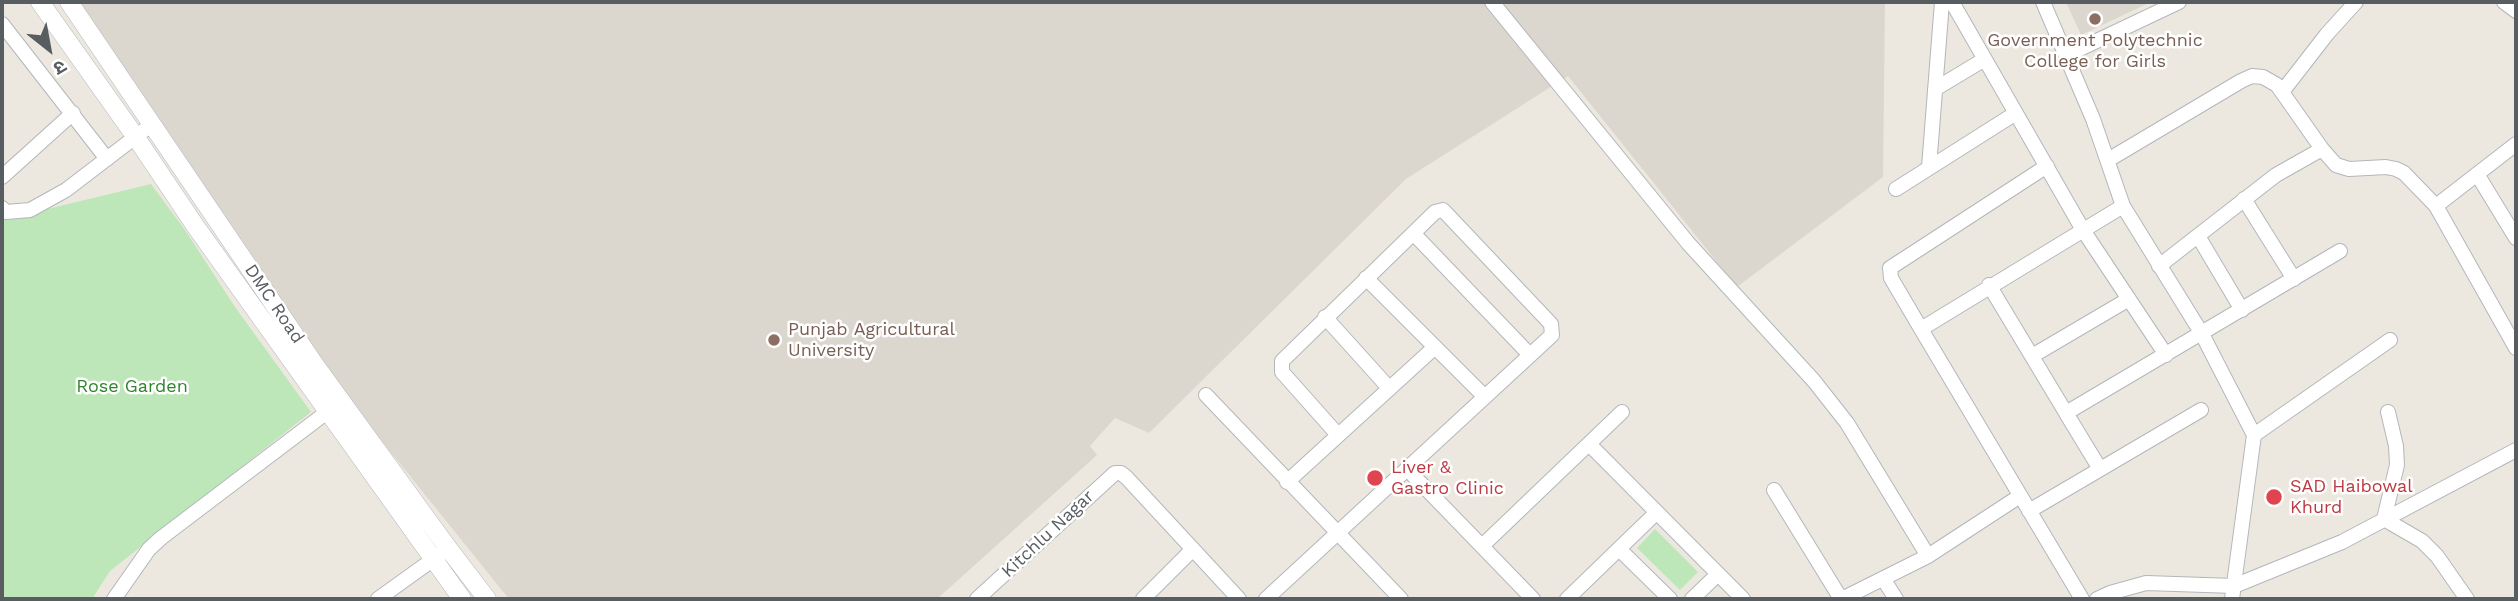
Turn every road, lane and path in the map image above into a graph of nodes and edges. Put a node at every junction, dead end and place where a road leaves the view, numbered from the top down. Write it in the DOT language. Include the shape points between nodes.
graph roads {
  1 [pos="40,2"];
  2 [pos="69,2"];
  3 [pos="1492,2"];
  4 [pos="1942,2"];
  5 [pos="1952,2"];
  6 [pos="2043,2"];
  7 [pos="2179,2"];
  8 [pos="2356,2"];
  9 [pos="2504,2"];
  10 [pos="2516,12"];
  11 [pos="2,23"];
  12 [pos="2067,55"];
  13 [pos="1985,60"];
  14 [pos="1935,89"];
  15 [pos="2282,92"];
  16 [pos="73,113"];
  17 [pos="2016,113"];
  18 [pos="151,125"];
  19 [pos="135,136"];
  20 [pos="2516,144"];
  21 [pos="2322,149"];
  22 [pos="107,159"];
  23 [pos="2108,160"];
  24 [pos="2047,166"];
  25 [pos="1929,167"];
  26 [pos="2477,174"];
  27 [pos="2,177"];
  28 [pos="1896,189"];
  29 [pos="2244,199"];
  30 [pos="2123,206"];
  31 [pos="2436,206"];
  32 [pos="2,208"];
  33 [pos="2084,230"];
  34 [pos="1414,234"];
  35 [pos="2198,236"];
  36 [pos="2516,237"];
  37 [pos="2340,251"];
  38 [pos="2159,266"];
  39 [pos="1366,278"];
  40 [pos="2294,279"];
  41 [pos="1989,285"];
  42 [pos="2130,299"];
  43 [pos="2242,310"];
  44 [pos="1325,317"];
  45 [pos="2511,324"];
  46 [pos="1921,328"];
  47 [pos="2202,334"];
  48 [pos="2390,340"];
  49 [pos="1435,347"];
  50 [pos="2516,348"];
  51 [pos="1530,355"];
  52 [pos="2166,355"];
  53 [pos="2032,356"];
  54 [pos="1390,388"];
  55 [pos="1206,395"];
  56 [pos="1484,396"];
  57 [pos="334,406"];
  58 [pos="2201,410"];
  59 [pos="1622,412"];
  60 [pos="2388,412"];
  61 [pos="2066,413"];
  62 [pos="1338,435"];
  63 [pos="2254,435"];
  64 [pos="1589,444"];
  65 [pos="2516,450"];
  66 [pos="1407,469"];
  67 [pos="2100,470"];
  68 [pos="1287,482"];
  69 [pos="1774,490"];
  70 [pos="2020,496"];
  71 [pos="2029,511"];
  72 [pos="1657,512"];
  73 [pos="2384,519"];
  74 [pos="1336,533"];
  75 [pos="1482,546"];
  76 [pos="1193,549"];
  77 [pos="1619,549"];
  78 [pos="440,554"];
  79 [pos="1928,556"];
  80 [pos="1718,574"];
  81 [pos="1884,580"];
  82 [pos="989,588"];
  83 [pos="2233,593"];
  84 [pos="1270,598"];
  85 [pos="114,599"];
  86 [pos="378,599"];
  87 [pos="462,599"];
  88 [pos="487,599"];
  89 [pos="976,599"];
  90 [pos="999,599"];
  91 [pos="1143,599"];
  92 [pos="1239,599"];
  93 [pos="1401,599"];
  94 [pos="1533,599"];
  95 [pos="1567,599"];
  96 [pos="1670,599"];
  97 [pos="1692,599"];
  98 [pos="1744,599"];
  99 [pos="1842,599"];
  100 [pos="1896,599"];
  101 [pos="2082,599"];
  102 [pos="2097,599"];
  103 [pos="2467,599"];
  1 -- 19 [label="street"];
  2 -- 18 [label="street, DMC Road"];
  3 -- 79 [label="street" via="1688,243 1814,381 1847,423"];
  4 -- 14 [label="street"];
  5 -- 13 [label="street"];
  6 -- 12 [label="street"];
  7 -- 12 [label="street"];
  8 -- 15 [label="street"];
  9 -- 10 [label="street"];
  11 -- 16 [label="street"];
  12 -- 23 [label="street"];
  13 -- 14 [label="street"];
  13 -- 17 [label="street"];
  14 -- 25 [label="street"];
  15 -- 21 [label="street"];
  15 -- 23 [label="street" via="2263,77 2252,76"];
  16 -- 22 [label="street"];
  16 -- 27 [label="street"];
  17 -- 24 [label="street"];
  17 -- 25 [label="street"];
  18 -- 19 [label="street"];
  18 -- 57 [label="street, DMC Road"];
  19 -- 22 [label="street"];
  19 -- 57 [label="street" via="196,227"];
  20 -- 26 [label="street"];
  21 -- 29 [label="street"];
  21 -- 31 [label="street" via="2343,168 2396,169"];
  22 -- 32 [label="street" via="66,190 30,209 6,212"];
  23 -- 30 [label="street"];
  24 -- 33 [label="street"];
  24 -- 46 [label="street" via="1890,268 1891,278"];
  25 -- 28 [label="street"];
  26 -- 31 [label="street"];
  26 -- 36 [label="street"];
  29 -- 35 [label="street"];
  29 -- 40 [label="street"];
  30 -- 33 [label="street"];
  30 -- 38 [label="street"];
  31 -- 45 [label="street"];
  33 -- 41 [label="street"];
  33 -- 42 [label="street"];
  34 -- 39 [label="street"];
  34 -- 51 [label="street"];
  34 -- 51 [label="street" via="1440,209 1479,248 1553,328 1552,335"];
  35 -- 38 [label="street"];
  35 -- 43 [label="street"];
  37 -- 40 [label="street"];
  38 -- 47 [label="street"];
  39 -- 44 [label="street"];
  39 -- 49 [label="street"];
  40 -- 43 [label="street"];
  41 -- 46 [label="street"];
  41 -- 53 [label="street"];
  42 -- 52 [label="street"];
  42 -- 53 [label="street"];
  43 -- 47 [label="street"];
  44 -- 54 [label="street"];
  44 -- 62 [label="street" via="1284,357 1280,368"];
  45 -- 50 [label="street"];
  46 -- 70 [label="street"];
  47 -- 52 [label="street"];
  47 -- 63 [label="street"];
  48 -- 63 [label="street"];
  49 -- 54 [label="street"];
  49 -- 56 [label="street"];
  51 -- 56 [label="street"];
  52 -- 61 [label="street"];
  53 -- 61 [label="street"];
  54 -- 62 [label="street"];
  55 -- 68 [label="street"];
  56 -- 66 [label="street"];
  57 -- 78 [label="street, DMC Road"];
  57 -- 85 [label="street" via="161,538"];
  58 -- 67 [label="street"];
  59 -- 64 [label="street"];
  60 -- 73 [label="street" via="2397,465"];
  61 -- 67 [label="street"];
  62 -- 68 [label="street"];
  63 -- 83 [label="street"];
  64 -- 72 [label="street"];
  64 -- 75 [label="street"];
  65 -- 73 [label="street"];
  66 -- 74 [label="street"];
  66 -- 75 [label="street"];
  67 -- 71 [label="street"];
  68 -- 74 [label="street"];
  69 -- 99 [label="street"];
  70 -- 71 [label="street"];
  70 -- 79 [label="street"];
  71 -- 101 [label="street"];
  72 -- 77 [label="street"];
  72 -- 80 [label="street"];
  73 -- 83 [label="street"];
  73 -- 103 [label="street" via="2437,556"];
  74 -- 84 [label="street"];
  74 -- 93 [label="street"];
  75 -- 94 [label="street"];
  76 -- 82 [label="street, Kitchlu Nagar" via="1121,473 1115,473"];
  76 -- 91 [label="street"];
  76 -- 92 [label="street"];
  77 -- 95 [label="street"];
  77 -- 96 [label="street"];
  78 -- 86 [label="street"];
  78 -- 87 [label="street"];
  78 -- 88 [label="street, DMC Road"];
  79 -- 81 [label="street"];
  80 -- 97 [label="street"];
  80 -- 98 [label="street"];
  81 -- 99 [label="street"];
  81 -- 100 [label="street"];
  82 -- 89 [label="street, Kitchlu Nagar"];
  82 -- 90 [label="street"];
  83 -- 102 [label="street" via="2146,583"];
}
